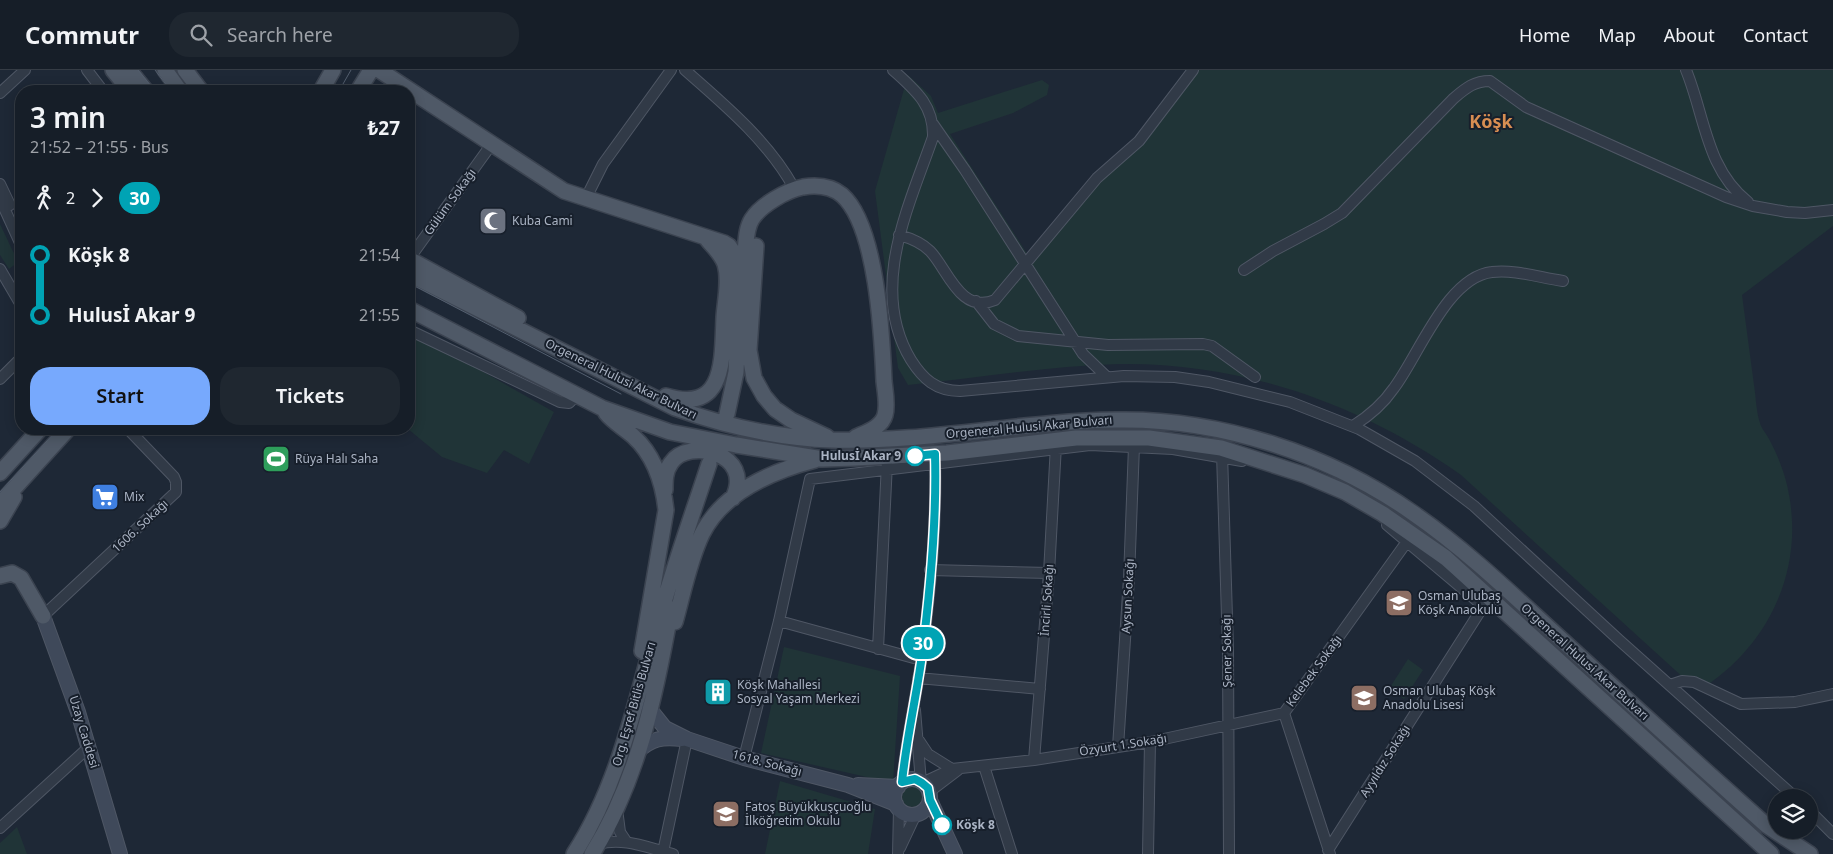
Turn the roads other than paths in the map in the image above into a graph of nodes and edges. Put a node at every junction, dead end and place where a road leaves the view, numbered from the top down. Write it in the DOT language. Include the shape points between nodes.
graph roads {
  1 [pos="25,70"];
  2 [pos="87,70"];
  3 [pos="113,70"];
  4 [pos="129,70"];
  5 [pos="165,70"];
  6 [pos="185,70"];
  7 [pos="333,70"];
  8 [pos="371,70"];
  9 [pos="379,70"];
  10 [pos="670,70"];
  11 [pos="685,70"];
  12 [pos="893,70"];
  13 [pos="1193,70"];
  14 [pos="1686,70"];
  15 [pos="99,85"];
  16 [pos="125,85"];
  17 [pos="141,85"];
  18 [pos="176,85"];
  19 [pos="196,85"];
  20 [pos="324,85"];
  21 [pos="362,85"];
  22 [pos="401,85"];
  23 [pos="0,93"];
  24 [pos="415,94"];
  25 [pos="933,124"];
  26 [pos="491,145"];
  27 [pos="0,184"];
  28 [pos="794,188"];
  29 [pos="0,199"];
  30 [pos="586,200"];
  31 [pos="1833,203"];
  32 [pos="1753,206"];
  33 [pos="766,207"];
  34 [pos="1833,210"];
  35 [pos="1805,213"];
  36 [pos="15,216"];
  37 [pos="15,232"];
  38 [pos="899,235"];
  39 [pos="704,236"];
  40 [pos="415,251"];
  41 [pos="415,262"];
  42 [pos="1024,265"];
  43 [pos="0,269"];
  44 [pos="741,270"];
  45 [pos="1244,270"];
  46 [pos="415,277"];
  47 [pos="1564,281"];
  48 [pos="15,295"];
  49 [pos="976,301"];
  50 [pos="415,312"];
  51 [pos="415,322"];
  52 [pos="415,333"];
  53 [pos="1076,343"];
  54 [pos="15,364"];
  55 [pos="590,366"];
  56 [pos="1255,376"];
  57 [pos="1107,377"];
  58 [pos="0,379"];
  59 [pos="633,387"];
  60 [pos="574,393"];
  61 [pos="602,408"];
  62 [pos="727,414"];
  63 [pos="1352,426"];
  64 [pos="25,435"];
  65 [pos="35,435"];
  66 [pos="63,435"];
  67 [pos="134,435"];
  68 [pos="832,440"];
  69 [pos="849,441"];
  70 [pos="1056,445"];
  71 [pos="1134,446"];
  72 [pos="1222,453"];
  73 [pos="0,457"];
  74 [pos="823,459"];
  75 [pos="936,459"];
  76 [pos="709,464"];
  77 [pos="887,464"];
  78 [pos="29,472"];
  79 [pos="0,473"];
  80 [pos="664,494"];
  81 [pos="733,498"];
  82 [pos="0,504"];
  83 [pos="0,521"];
  84 [pos="1410,537"];
  85 [pos="682,548"];
  86 [pos="930,570"];
  87 [pos="1049,573"];
  88 [pos="0,576"];
  89 [pos="1486,601"];
  90 [pos="43,616"];
  91 [pos="779,621"];
  92 [pos="664,646"];
  93 [pos="878,648"];
  94 [pos="921,660"];
  95 [pos="918,678"];
  96 [pos="1670,685"];
  97 [pos="1040,689"];
  98 [pos="1833,694"];
  99 [pos="914,704"];
  100 [pos="642,706"];
  101 [pos="1284,714"];
  102 [pos="1227,724"];
  103 [pos="918,738"];
  104 [pos="687,739"];
  105 [pos="1150,742"];
  106 [pos="89,747"];
  107 [pos="1118,747"];
  108 [pos="638,752"];
  109 [pos="744,758"];
  110 [pos="1034,760"];
  111 [pos="984,766"];
  112 [pos="957,768"];
  113 [pos="900,784"];
  114 [pos="848,785"];
  115 [pos="926,789"];
  116 [pos="1786,789"];
  117 [pos="898,807"];
  118 [pos="617,808"];
  119 [pos="917,814"];
  120 [pos="1818,819"];
  121 [pos="0,828"];
  122 [pos="947,834"];
  123 [pos="1833,834"];
  124 [pos="626,841"];
  125 [pos="595,849"];
  126 [pos="1329,852"];
  127 [pos="119,853"];
  128 [pos="668,853"];
  129 [pos="574,854"];
  130 [pos="898,854"];
  131 [pos="955,854"];
  132 [pos="1012,854"];
  133 [pos="1148,854"];
  134 [pos="1229,854"];
  135 [pos="1770,854"];
  136 [pos="1810,854"];
  1 -- 23 [label="street"];
  2 -- 15 [label="street"];
  3 -- 16 [label="main road"];
  4 -- 17 [label="main road"];
  5 -- 18 [label="main road"];
  6 -- 19 [label="main road"];
  7 -- 20 [label="main road"];
  8 -- 21 [label="main road"];
  9 -- 22 [label="main road"];
  10 -- 30 [label="street" via="603,164"];
  11 -- 28 [label="street" via="761,142"];
  12 -- 25 [label="street" via="924,99"];
  13 -- 42 [label="street" via="1139,141 1096,178"];
  14 -- 32 [label="street" via="1716,163 1735,190"];
  24 -- 26 [label="main road"];
  25 -- 38 [label="street" via="933,137 906,207"];
  25 -- 42 [label="street"];
  26 -- 30 [label="main road" via="564,191"];
  26 -- 40 [label="street, Gülüm Sokağı"];
  27 -- 36 [label="street"];
  28 -- 33 [label="main road"];
  28 -- 69 [label="main road" via="826,187 847,201 863,230 876,281 886,414 881,423"];
  29 -- 37 [label="street"];
  30 -- 39 [label="main road"];
  31 -- 35 [label="street"];
  32 -- 35 [label="street"];
  32 -- 45 [label="street" via="1585,135 1526,107 1490,81 1484,81 1473,84 1454,98 1342,213"];
  33 -- 44 [label="main road" via="750,222 746,260"];
  33 -- 68 [label="main road" via="758,221 749,350 754,378 775,409"];
  34 -- 35 [label="street"];
  38 -- 49 [label="street" via="925,247 954,287"];
  38 -- 57 [label="street" via="894,273 895,318 909,356 922,376 932,384 960,391"];
  39 -- 44 [label="main road" via="729,246 739,260"];
  39 -- 59 [label="main road" via="720,254 727,273 721,371 717,383 710,391 692,400 679,400"];
  41 -- 55 [label="main road" via="549,335"];
  42 -- 49 [label="street" via="995,300 986,303"];
  42 -- 53 [label="street"];
  43 -- 48 [label="street"];
  44 -- 62 [label="main road" via="736,372"];
  46 -- 55 [label="main road, Orgeneral Hulusi Akar Bulvarı"];
  47 -- 63 [label="street" via="1500,271 1487,272 1471,280 1450,301 1386,399"];
  49 -- 53 [label="street" via="994,324 1010,334"];
  50 -- 60 [label="main road, Orgeneral Hulusi Akar Bulvarı"];
  51 -- 60 [label="main road" via="532,378"];
  52 -- 60 [label="street" via="560,402 571,402"];
  53 -- 56 [label="street" via="1202,344 1212,346"];
  53 -- 57 [label="street" via="1089,361"];
  54 -- 58 [label="street"];
  55 -- 59 [label="main road, Orgeneral Hulusi Akar Bulvarı"];
  57 -- 63 [label="street" via="1158,376 1208,382 1290,402"];
  59 -- 68 [label="main road, Orgeneral Hulusi Akar Bulvarı" via="711,421"];
  60 -- 61 [label="main road, Orgeneral Hulusi Akar Bulvarı"];
  61 -- 74 [label="main road, Orgeneral Hulusi Akar Bulvarı" via="694,438"];
  61 -- 80 [label="main road" via="644,448 653,462"];
  63 -- 96 [label="street" via="1415,461 1474,506"];
  64 -- 73 [label="main road"];
  65 -- 79 [label="main road"];
  66 -- 78 [label="main road"];
  67 -- 90 [label="street, 1606. Sokağı" via="174,477 176,492"];
  68 -- 69 [label="main road, Orgeneral Hulusi Akar Bulvarı"];
  69 -- 136 [label="main road, Orgeneral Hulusi Akar Bulvarı" via="1019,425 1136,420 1227,433 1321,462 1391,498 1450,540 1758,818"];
  70 -- 71 [label="street"];
  70 -- 72 [label="main road, Orgeneral Hulusi Akar Bulvarı" via="1134,437"];
  70 -- 75 [label="main road, Orgeneral Hulusi Akar Bulvarı"];
  70 -- 87 [label="street, İncirli Sokağı"];
  71 -- 72 [label="street"];
  71 -- 107 [label="street, Aysun Sokağı"];
  72 -- 84 [label="main road, Orgeneral Hulusi Akar Bulvarı" via="1277,464 1325,483 1364,503"];
  72 -- 102 [label="street, Şener Sokağı"];
  74 -- 77 [label="main road, Orgeneral Hulusi Akar Bulvarı"];
  74 -- 81 [label="main road" via="778,471"];
  75 -- 77 [label="main road, Orgeneral Hulusi Akar Bulvarı"];
  75 -- 86 [label="street"];
  76 -- 85 [label="main road, Org. Eşref Bitlis Bulvarı"];
  77 -- 91 [label="street" via="810,479"];
  77 -- 93 [label="street"];
  78 -- 82 [label="main road"];
  78 -- 83 [label="main road"];
  80 -- 81 [label="main road" via="671,462 687,452 699,451 730,461 736,470 738,488"];
  80 -- 100 [label="main road" via="666,510 646,621"];
  81 -- 92 [label="main road" via="710,521 700,537"];
  84 -- 89 [label="main road, Orgeneral Hulusi Akar Bulvarı" via="1446,558"];
  84 -- 101 [label="street, Kelebek Sokağı"];
  85 -- 92 [label="main road, Org. Eşref Bitlis Bulvarı"];
  85 -- 100 [label="main road, Org. Eşref Bitlis Bulvarı"];
  86 -- 87 [label="street"];
  86 -- 94 [label="street"];
  87 -- 97 [label="street, İncirli Sokağı"];
  88 -- 90 [label="main road" via="12,573 22,578"];
  89 -- 126 [label="street, Ayyıldız Sokağı"];
  89 -- 135 [label="main road, Orgeneral Hulusi Akar Bulvarı"];
  90 -- 106 [label="street, Uzay Caddesi"];
  91 -- 93 [label="street"];
  91 -- 109 [label="street"];
  92 -- 100 [label="main road, Org. Eşref Bitlis Bulvarı"];
  93 -- 94 [label="street"];
  94 -- 95 [label="street"];
  95 -- 97 [label="street"];
  95 -- 99 [label="street"];
  96 -- 98 [label="street" via="1694,682 1741,704 1795,702"];
  96 -- 116 [label="street"];
  97 -- 110 [label="street, İncirli Sokağı"];
  99 -- 103 [label="street"];
  99 -- 113 [label="street"];
  100 -- 104 [label="street, 1618. Sokağı" via="665,728"];
  100 -- 108 [label="main road, Org. Eşref Bitlis Bulvarı"];
  100 -- 129 [label="main road, Org. Eşref Bitlis Bulvarı" via="596,816"];
  101 -- 102 [label="street, Özyurt 1.Sokağı"];
  101 -- 126 [label="street, Kelebek Sokağı"];
  102 -- 105 [label="street, Özyurt 1.Sokağı"];
  102 -- 134 [label="street, Şener Sokağı"];
  103 -- 112 [label="street" via="928,754"];
  103 -- 115 [label="street"];
  104 -- 108 [label="street, 1618. Sokağı" via="654,739"];
  104 -- 109 [label="street, 1618. Sokağı"];
  104 -- 128 [label="street"];
  105 -- 107 [label="street, Özyurt 1.Sokağı"];
  105 -- 133 [label="street"];
  106 -- 121 [label="street"];
  106 -- 127 [label="street, Uzay Caddesi"];
  107 -- 110 [label="street, Özyurt 1.Sokağı"];
  108 -- 118 [label="main road, Org. Eşref Bitlis Bulvarı"];
  109 -- 114 [label="street, 1618. Sokağı"];
  110 -- 111 [label="street, Özyurt 1.Sokağı"];
  111 -- 112 [label="street, Özyurt 1.Sokağı"];
  111 -- 132 [label="street"];
  112 -- 115 [label="street"];
  113 -- 114 [label="street, 1618. Sokağı"];
  113 -- 115 [label="street" via="915,779"];
  113 -- 117 [label="street" via="894,798"];
  114 -- 117 [label="street, 1618. Sokağı"];
  115 -- 119 [label="street" via="926,808"];
  115 -- 122 [label="street"];
  117 -- 119 [label="street" via="904,813"];
  117 -- 130 [label="street"];
  118 -- 124 [label="street" via="620,832"];
  118 -- 125 [label="main road, Org. Eşref Bitlis Bulvarı"];
  119 -- 122 [label="street"];
  119 -- 130 [label="street"];
  120 -- 123 [label="street"];
  122 -- 131 [label="street"];
  124 -- 125 [label="street" via="615,840"];
  124 -- 128 [label="street"];
}
